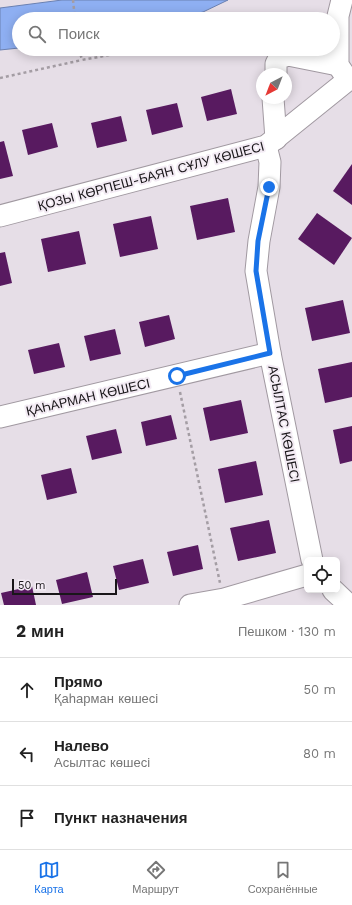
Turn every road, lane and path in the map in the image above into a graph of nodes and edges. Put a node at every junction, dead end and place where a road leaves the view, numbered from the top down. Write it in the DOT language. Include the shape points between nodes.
graph roads {
  1 [pos="73,0"];
  2 [pos="342,0"];
  3 [pos="74,12"];
  4 [pos="339,12"];
  5 [pos="340,31"];
  6 [pos="81,56"];
  7 [pos="104,56"];
  8 [pos="285,56"];
  9 [pos="291,56"];
  10 [pos="82,60"];
  11 [pos="276,68"];
  12 [pos="346,75"];
  13 [pos="0,78"];
  14 [pos="273,104"];
  15 [pos="271,142"];
  16 [pos="0,216"];
  17 [pos="270,353"];
  18 [pos="177,376"];
  19 [pos="0,417"];
  20 [pos="311,557"];
  21 [pos="304,576"];
  22 [pos="336,593"];
  23 [pos="224,602"];
  24 [pos="190,605"];
  25 [pos="349,605"];
  1 -- 3 [label="path"];
  2 -- 4 [label="street"];
  5 -- 12 [label="street"];
  6 -- 10 [label="path"];
  7 -- 10 [label="path"];
  8 -- 11 [label="street" via="279,58"];
  9 -- 12 [label="street"];
  10 -- 13 [label="path"];
  12 -- 15 [label="street, ҚОЗЫ КӨРПЕШ-БАЯН СҰЛУ КӨШЕСІ"];
  14 -- 15 [label="street, АСЫЛТАС КӨШЕСІ"];
  15 -- 16 [label="street, ҚОЗЫ КӨРПЕШ-БАЯН СҰЛУ КӨШЕСІ"];
  15 -- 17 [label="street, АСЫЛТАС КӨШЕСІ" via="269,187 258,241 256,271"];
  17 -- 18 [label="street, ҚАҺАРМАН КӨШЕСІ"];
  17 -- 20 [label="street, АСЫЛТАС КӨШЕСІ"];
  18 -- 19 [label="street, ҚАҺАРМАН КӨШЕСІ"];
  18 -- 23 [label="path"];
  21 -- 23 [label="street"];
  22 -- 25 [label="street"];
  23 -- 24 [label="street"];
}
